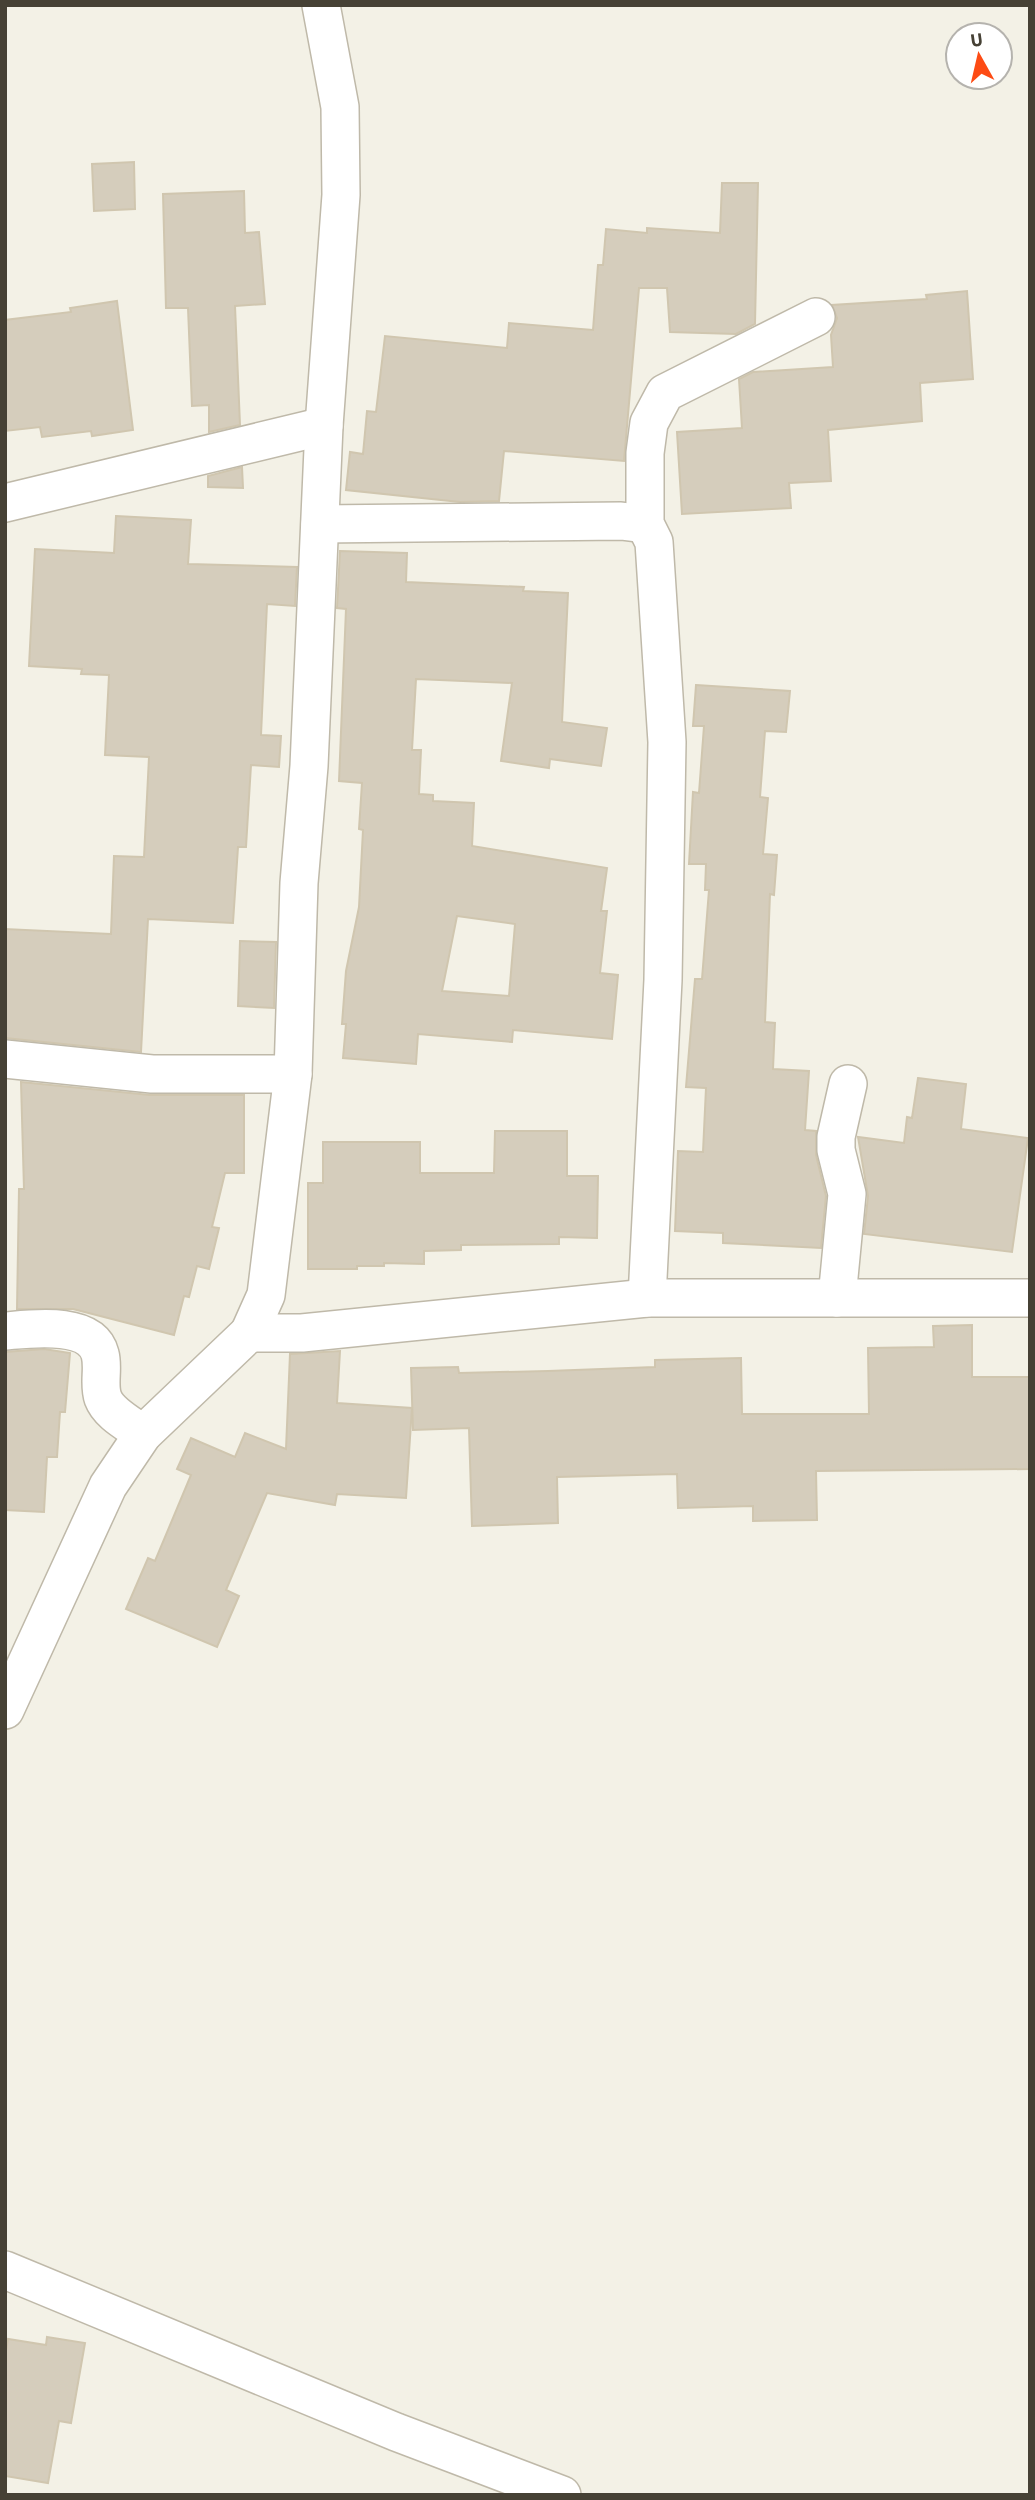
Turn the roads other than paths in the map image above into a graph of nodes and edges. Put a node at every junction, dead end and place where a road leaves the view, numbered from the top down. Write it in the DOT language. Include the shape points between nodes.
graph roads {
  1 [pos="321,5"];
  2 [pos="816,317"];
  3 [pos="324,426"];
  4 [pos="5,503"];
  5 [pos="320,524"];
  6 [pos="645,524"];
  7 [pos="5,1059"];
  8 [pos="293,1074"];
  9 [pos="848,1084"];
  10 [pos="647,1298"];
  11 [pos="837,1298"];
  12 [pos="1030,1298"];
  13 [pos="5,1331"];
  14 [pos="249,1333"];
  15 [pos="143,1434"];
  16 [pos="5,1710"];
  17 [pos="5,2270"];
  18 [pos="562,2495"];
  1 -- 3 [label="street" via="340,107 341,195"];
  2 -- 6 [label="street" via="665,393 649,423"];
  3 -- 4 [label="street"];
  3 -- 5 [label="street"];
  5 -- 6 [label="street"];
  5 -- 8 [label="street"];
  6 -- 10 [label="street" via="654,542 667,742 663,980"];
  7 -- 8 [label="street" via="152,1074"];
  8 -- 14 [label="street" via="266,1295"];
  9 -- 11 [label="street" via="836,1137 847,1194"];
  10 -- 11 [label="street"];
  10 -- 14 [label="street" via="302,1333"];
  11 -- 12 [label="street"];
  13 -- 15 [label="street" via="49,1328 87,1338 99,1349 103,1398 111,1410"];
  14 -- 15 [label="street"];
  15 -- 16 [label="street" via="108,1486"];
  17 -- 18 [label="street" via="396,2432"];
}
